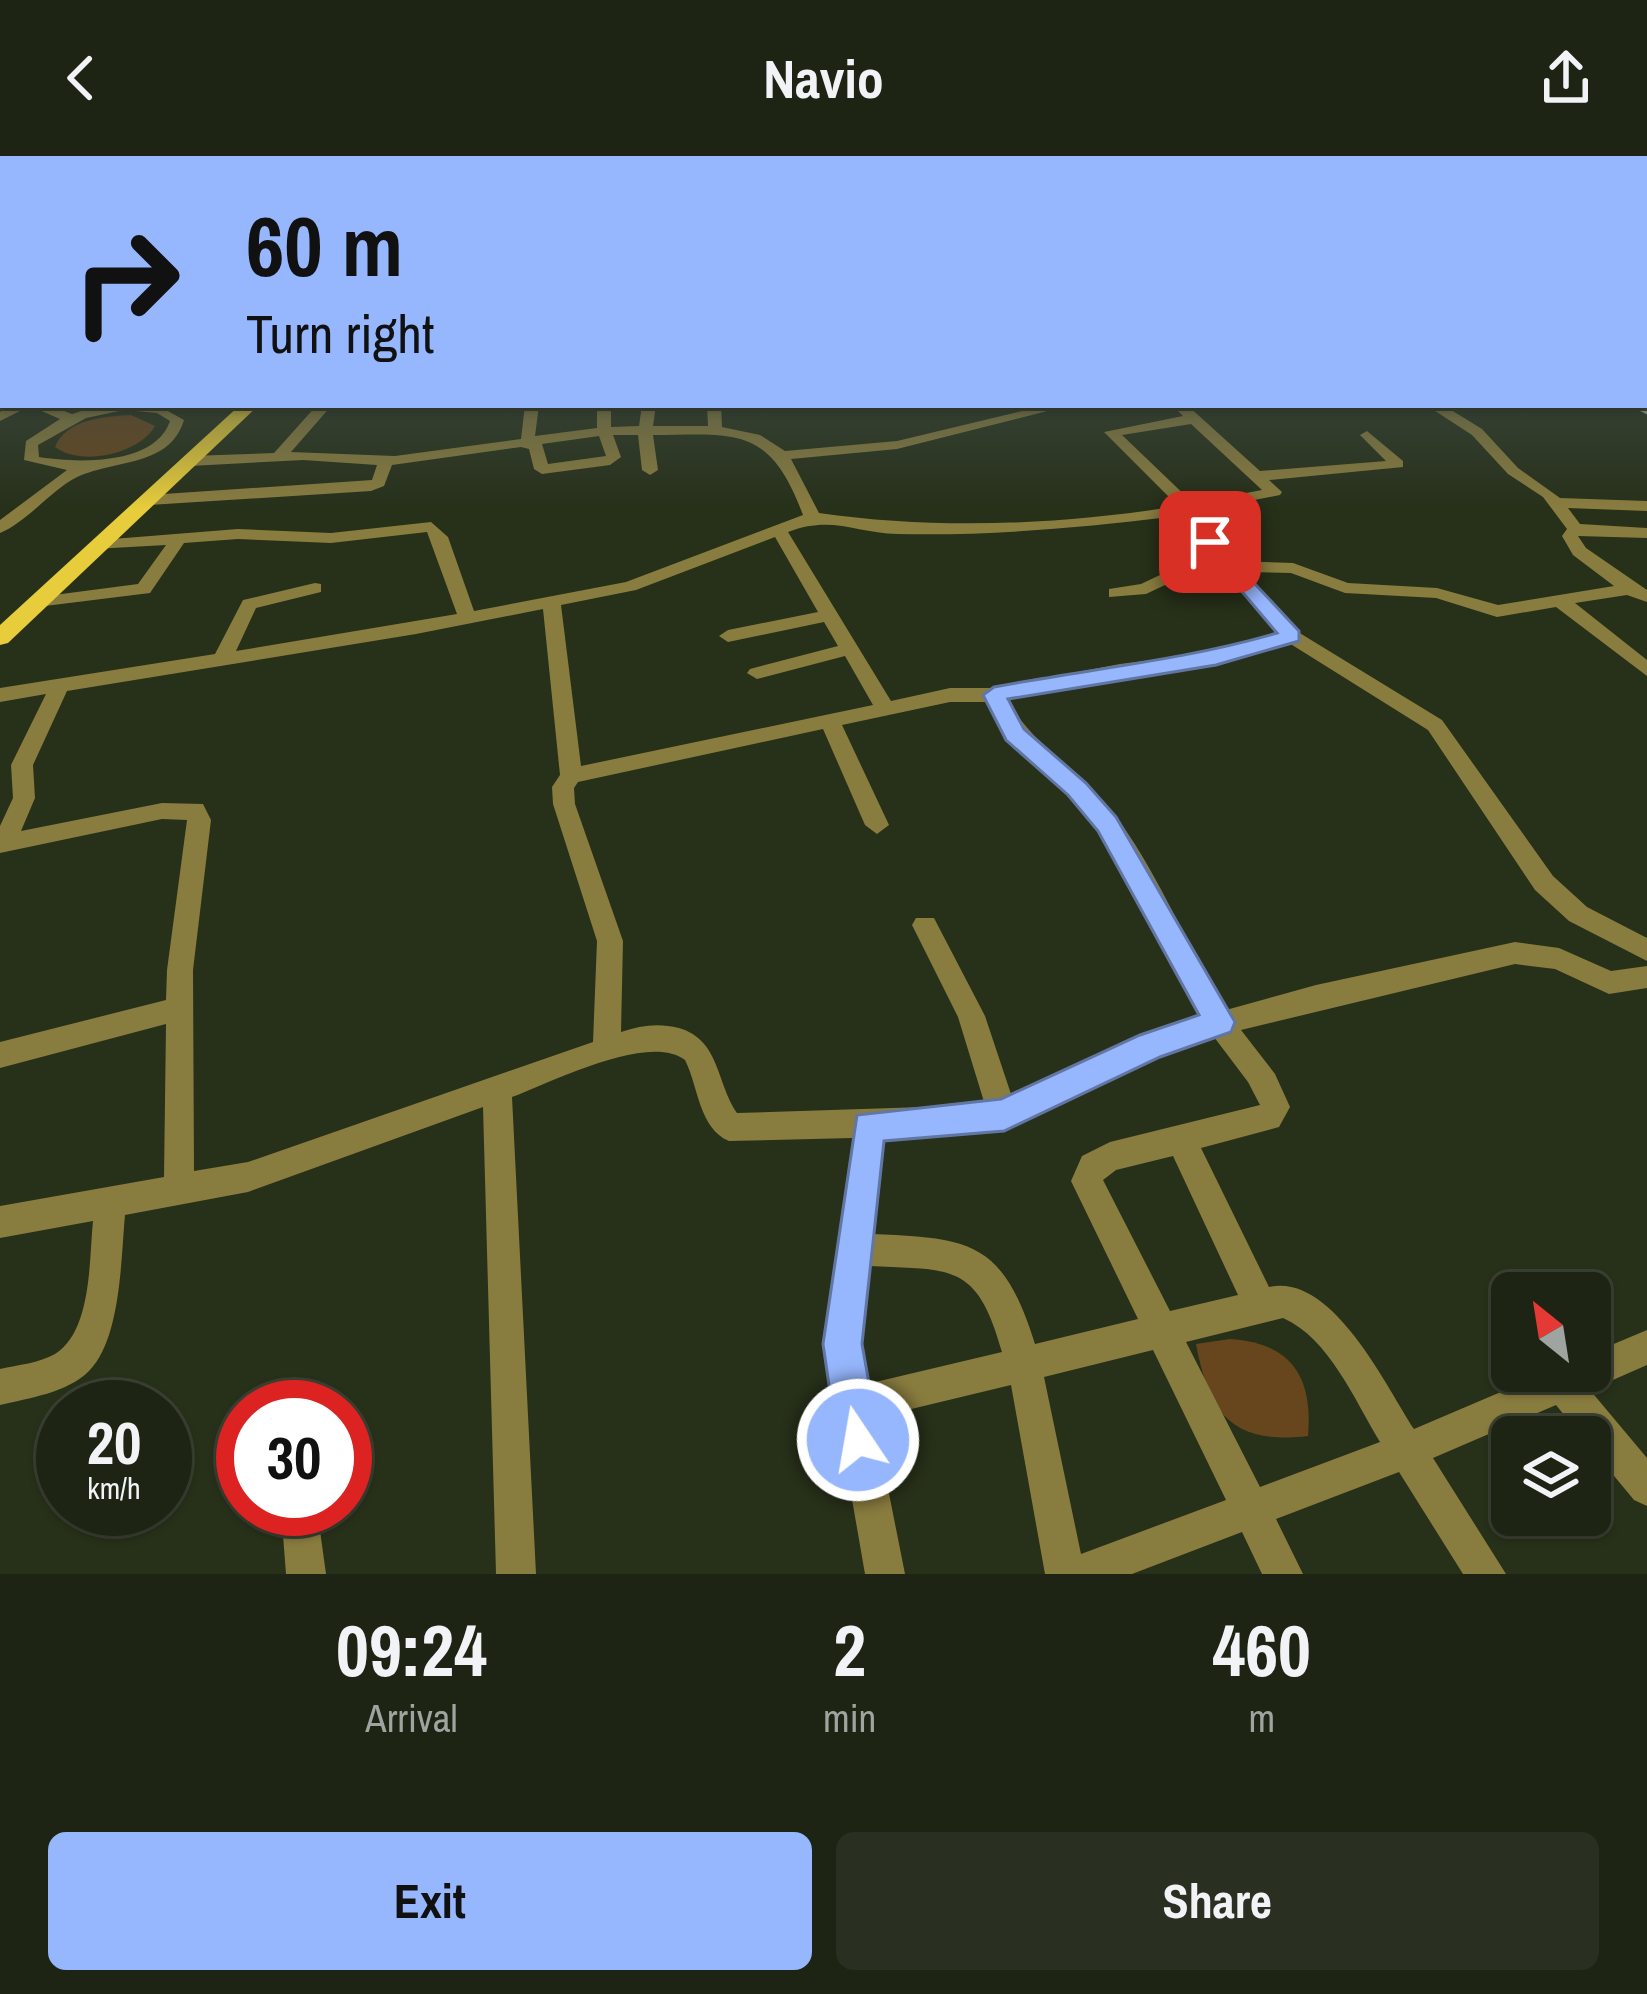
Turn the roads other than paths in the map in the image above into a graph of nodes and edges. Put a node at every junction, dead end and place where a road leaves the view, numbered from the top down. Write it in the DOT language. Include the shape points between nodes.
graph roads {
  1 [pos="46,408"];
  2 [pos="129,408"];
  3 [pos="149,408"];
  4 [pos="247,408"];
  5 [pos="305,408"];
  6 [pos="322,408"];
  7 [pos="532,408"];
  8 [pos="604,408"];
  9 [pos="649,408"];
  10 [pos="714,408"];
  11 [pos="1047,408"];
  12 [pos="1182,408"];
  13 [pos="1438,408"];
  14 [pos="72,418"];
  15 [pos="1193,419"];
  16 [pos="309,422"];
  17 [pos="646,430"];
  18 [pos="716,430"];
  19 [pos="604,431"];
  20 [pos="1366,435"];
  21 [pos="531,445"];
  22 [pos="785,454"];
  23 [pos="134,457"];
  24 [pos="278,457"];
  25 [pos="386,461"];
  26 [pos="186,465"];
  27 [pos="81,468"];
  28 [pos="650,470"];
  29 [pos="1257,476"];
  30 [pos="149,500"];
  31 [pos="1556,503"];
  32 [pos="1647,506"];
  33 [pos="1182,511"];
  34 [pos="812,517"];
  35 [pos="0,528"];
  36 [pos="1575,529"];
  37 [pos="780,532"];
  38 [pos="1647,533"];
  39 [pos="179,539"];
  40 [pos="100,545"];
  41 [pos="1233,569"];
  42 [pos="315,588"];
  43 [pos="1629,589"];
  44 [pos="1115,593"];
  45 [pos="1647,597"];
  46 [pos="1559,600"];
  47 [pos="38,602"];
  48 [pos="551,602"];
  49 [pos="830,615"];
  50 [pos="467,617"];
  51 [pos="728,636"];
  52 [pos="1291,636"];
  53 [pos="0,638"];
  54 [pos="850,649"];
  55 [pos="224,656"];
  56 [pos="1647,670"];
  57 [pos="757,673"];
  58 [pos="61,683"];
  59 [pos="0,694"];
  60 [pos="994,695"];
  61 [pos="885,708"];
  62 [pos="829,720"];
  63 [pos="571,776"];
  64 [pos="877,825"];
  65 [pos="1,843"];
  66 [pos="925,925"];
  67 [pos="1647,950"];
  68 [pos="1647,976"];
  69 [pos="179,1009"];
  70 [pos="1220,1022"];
  71 [pos="607,1046"];
  72 [pos="0,1055"];
  73 [pos="497,1091"];
  74 [pos="1004,1115"];
  75 [pos="868,1126"];
  76 [pos="1183,1143"];
  77 [pos="179,1189"];
  78 [pos="111,1201"];
  79 [pos="0,1222"];
  80 [pos="854,1249"];
  81 [pos="1261,1307"];
  82 [pos="1163,1332"];
  83 [pos="1647,1347"];
  84 [pos="1611,1363"];
  85 [pos="1023,1365"];
  86 [pos="0,1387"];
  87 [pos="1543,1392"];
  88 [pos="1569,1392"];
  89 [pos="850,1406"];
  90 [pos="1407,1451"];
  91 [pos="1647,1487"];
  92 [pos="1251,1508"];
  93 [pos="302,1536"];
  94 [pos="306,1574"];
  95 [pos="516,1574"];
  96 [pos="886,1574"];
  97 [pos="1065,1574"];
  98 [pos="1080,1574"];
  99 [pos="1283,1574"];
  100 [pos="1486,1574"];
  1 -- 14 [label="street"];
  2 -- 14 [label="street"];
  3 -- 23 [label="street" via="170,413 177,429"];
  4 -- 26 [label="main road"];
  5 -- 16 [label="street" via="299,420"];
  6 -- 16 [label="street"];
  7 -- 21 [label="street"];
  8 -- 19 [label="street"];
  9 -- 17 [label="street"];
  10 -- 18 [label="street"];
  11 -- 22 [label="street" via="897,446"];
  12 -- 15 [label="street"];
  13 -- 31 [label="street"];
  14 -- 27 [label="street" via="21,454 43,466"];
  15 -- 29 [label="street"];
  15 -- 33 [label="street" via="1111,432"];
  16 -- 24 [label="street"];
  17 -- 18 [label="street"];
  17 -- 19 [label="street"];
  17 -- 28 [label="street"];
  18 -- 22 [label="street" via="758,437"];
  19 -- 21 [label="street"];
  19 -- 21 [label="street" via="614,457 604,463 542,470"];
  20 -- 29 [label="street" via="1398,464"];
  21 -- 25 [label="street"];
  22 -- 34 [label="street"];
  23 -- 26 [label="street" via="142,465"];
  23 -- 27 [label="street"];
  24 -- 25 [label="street"];
  24 -- 26 [label="street"];
  25 -- 30 [label="street" via="371,486"];
  26 -- 30 [label="main road"];
  27 -- 35 [label="street"];
  29 -- 33 [label="street" via="1273,494"];
  30 -- 40 [label="main road"];
  31 -- 32 [label="street"];
  31 -- 36 [label="street"];
  33 -- 34 [label="street" via="1059,525 894,529"];
  33 -- 41 [label="street"];
  34 -- 37 [label="street"];
  36 -- 38 [label="street"];
  36 -- 43 [label="street" via="1570,536 1579,551"];
  37 -- 48 [label="street" via="630,586"];
  37 -- 49 [label="street"];
  39 -- 40 [label="street"];
  39 -- 47 [label="street" via="144,589"];
  39 -- 50 [label="street" via="331,538 431,527"];
  40 -- 47 [label="main road"];
  41 -- 44 [label="street"];
  41 -- 46 [label="street" via="1293,568 1346,588 1437,593 1497,610"];
  41 -- 52 [label="street"];
  42 -- 55 [label="street" via="249,604"];
  43 -- 45 [label="street"];
  43 -- 46 [label="street"];
  46 -- 56 [label="street"];
  47 -- 53 [label="main road"];
  48 -- 50 [label="street"];
  48 -- 63 [label="street"];
  49 -- 51 [label="street"];
  49 -- 54 [label="street"];
  50 -- 55 [label="street"];
  52 -- 60 [label="street" via="1216,658"];
  52 -- 67 [label="street" via="1436,725 1544,884 1578,914"];
  54 -- 57 [label="street"];
  54 -- 61 [label="street"];
  55 -- 58 [label="street"];
  58 -- 59 [label="street"];
  58 -- 65 [label="street" via="22,765 26,806"];
  60 -- 61 [label="street" via="970,691"];
  60 -- 70 [label="street" via="1014,734 1107,824"];
  61 -- 62 [label="street"];
  62 -- 63 [label="street"];
  62 -- 64 [label="street"];
  63 -- 71 [label="street" via="564,804 610,941"];
  65 -- 69 [label="street" via="195,810"];
  66 -- 74 [label="street" via="971,1016"];
  68 -- 70 [label="street" via="1617,985 1559,959 1515,953"];
  69 -- 72 [label="street"];
  69 -- 77 [label="street"];
  70 -- 74 [label="street"];
  70 -- 76 [label="street" via="1275,1107 1269,1118"];
  71 -- 73 [label="street"];
  71 -- 75 [label="street" via="668,1035 692,1045 729,1127"];
  73 -- 77 [label="street" via="308,1159"];
  73 -- 95 [label="street"];
  74 -- 75 [label="street"];
  75 -- 80 [label="street"];
  76 -- 81 [label="street"];
  76 -- 82 [label="street" via="1110,1157 1087,1181"];
  77 -- 78 [label="street"];
  78 -- 79 [label="street"];
  78 -- 86 [label="street" via="92,1335 82,1355 43,1377"];
  80 -- 85 [label="street" via="954,1259 982,1271 1002,1295"];
  80 -- 89 [label="street" via="842,1344"];
  81 -- 82 [label="street"];
  81 -- 90 [label="street" via="1283,1301 1332,1334"];
  82 -- 85 [label="street"];
  82 -- 92 [label="street"];
  83 -- 84 [label="street"];
  85 -- 89 [label="street"];
  85 -- 97 [label="street"];
  87 -- 90 [label="street"];
  88 -- 91 [label="street"];
  89 -- 96 [label="street"];
  90 -- 92 [label="street"];
  90 -- 100 [label="street"];
  92 -- 98 [label="street"];
  92 -- 99 [label="street"];
  93 -- 94 [label="street"];
}
